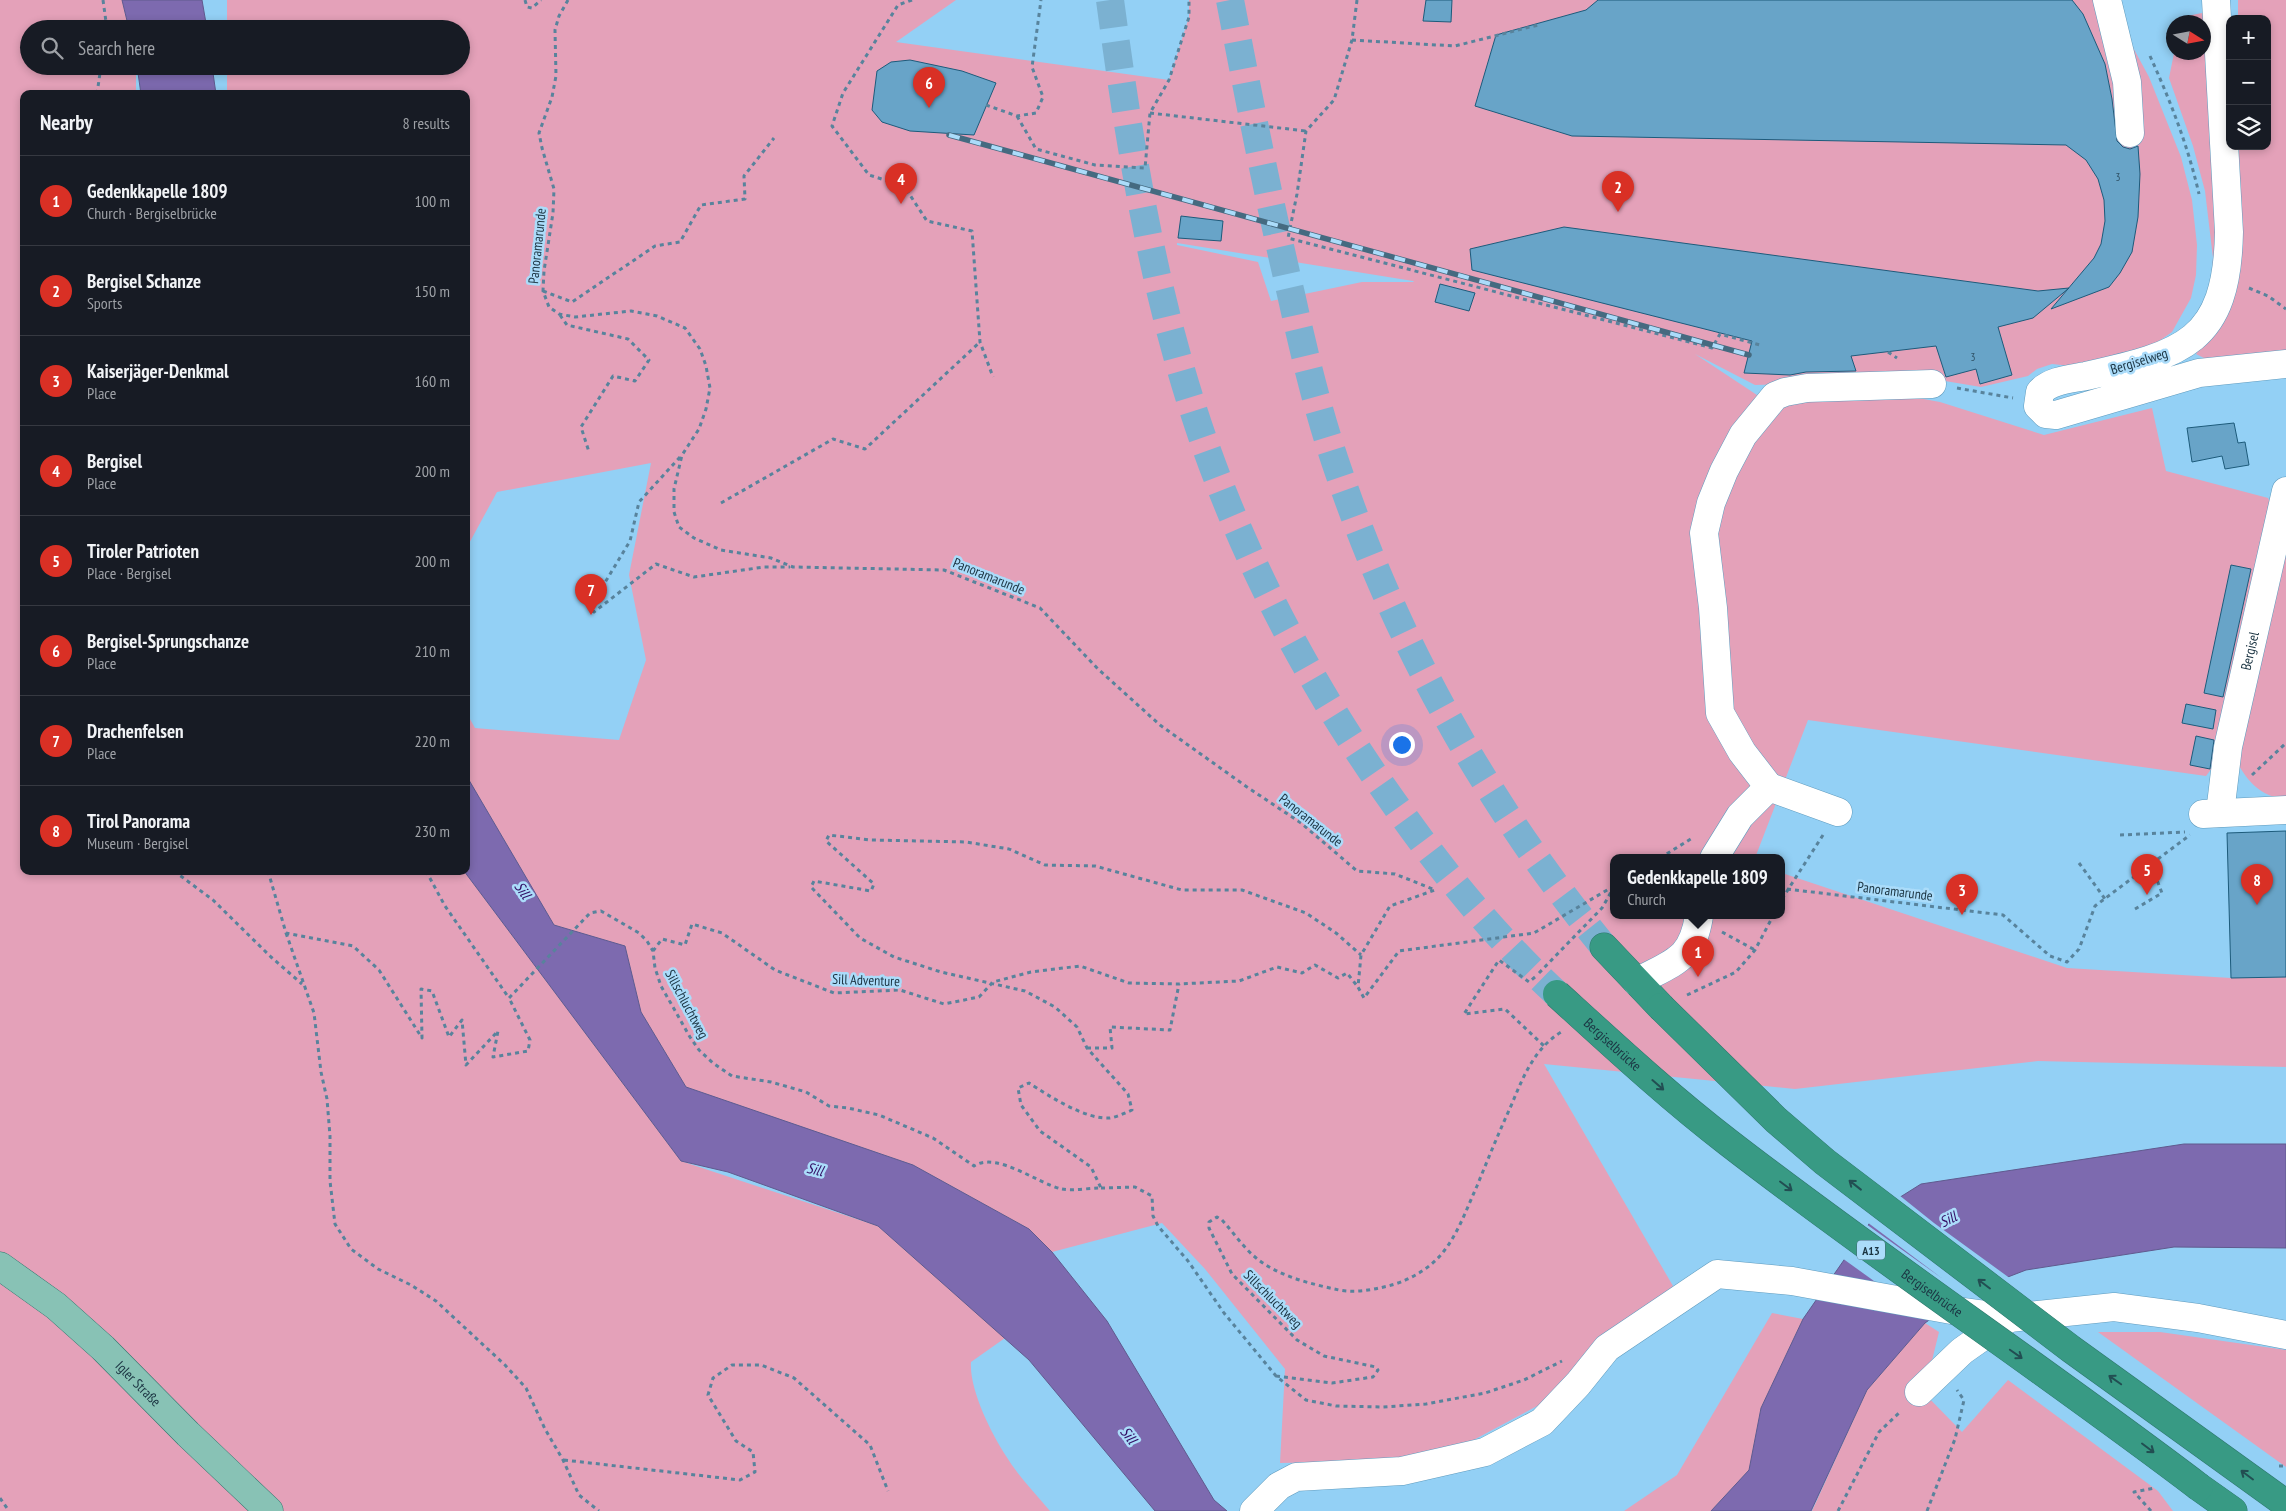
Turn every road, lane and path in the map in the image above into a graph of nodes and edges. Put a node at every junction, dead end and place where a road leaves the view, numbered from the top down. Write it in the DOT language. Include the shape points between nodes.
graph roads {
  1 [pos="103,0"];
  2 [pos="525,0"];
  3 [pos="541,0"];
  4 [pos="568,0"];
  5 [pos="912,0"];
  6 [pos="1041,0"];
  7 [pos="1189,0"];
  8 [pos="1357,0"];
  9 [pos="2106,0"];
  10 [pos="2216,0"];
  11 [pos="106,20"];
  12 [pos="1538,25"];
  13 [pos="1352,40"];
  14 [pos="2147,51"];
  15 [pos="100,75"];
  16 [pos="98,90"];
  17 [pos="986,106"];
  18 [pos="1150,113"];
  19 [pos="1017,116"];
  20 [pos="1306,131"];
  21 [pos="2130,133"];
  22 [pos="774,138"];
  23 [pos="2200,199"];
  24 [pos="2226,278"];
  25 [pos="543,291"];
  26 [pos="2286,309"];
  27 [pos="559,314"];
  28 [pos="980,342"];
  29 [pos="1761,343"];
  30 [pos="2286,364"];
  31 [pos="993,377"];
  32 [pos="1932,384"];
  33 [pos="589,452"];
  34 [pos="682,455"];
  35 [pos="2286,491"];
  36 [pos="721,503"];
  37 [pos="793,567"];
  38 [pos="2286,743"];
  39 [pos="2250,777"];
  40 [pos="1769,787"];
  41 [pos="2286,810"];
  42 [pos="1838,812"];
  43 [pos="2205,819"];
  44 [pos="2120,835"];
  45 [pos="1716,854"];
  46 [pos="2079,863"];
  47 [pos="2151,864"];
  48 [pos="179,875"];
  49 [pos="269,875"];
  50 [pos="428,875"];
  51 [pos="1610,889"];
  52 [pos="1787,889"];
  53 [pos="1785,893"];
  54 [pos="1610,894"];
  55 [pos="2105,899"];
  56 [pos="2135,910"];
  57 [pos="1707,922"];
  58 [pos="286,934"];
  59 [pos="1604,947"];
  60 [pos="1754,950"];
  61 [pos="653,951"];
  62 [pos="1361,955"];
  63 [pos="993,982"];
  64 [pos="1637,982"];
  65 [pos="303,984"];
  66 [pos="1179,984"];
  67 [pos="1358,987"];
  68 [pos="1557,994"];
  69 [pos="509,998"];
  70 [pos="1086,1048"];
  71 [pos="1101,1188"];
  72 [pos="0,1266"];
  73 [pos="2009,1318"];
  74 [pos="2286,1335"];
  75 [pos="1563,1360"];
  76 [pos="1276,1376"];
  77 [pos="1919,1392"];
  78 [pos="1964,1400"];
  79 [pos="563,1460"];
  80 [pos="888,1491"];
  81 [pos="0,1498"];
  82 [pos="2286,1504"];
  83 [pos="1255,1509"];
  84 [pos="10,1511"];
  85 [pos="269,1511"];
  86 [pos="599,1511"];
  87 [pos="1838,1511"];
  88 [pos="1927,1511"];
  89 [pos="2233,1511"];
  1 -- 11 [label="path"];
  2 -- 3 [label="path" via="527,7 532,8"];
  4 -- 25 [label="path, Panoramarunde" via="555,30 556,76 539,133 554,189"];
  5 -- 28 [label="path" via="898,5 843,94 832,126 869,175 904,186 927,221 972,231"];
  6 -- 19 [label="path" via="1032,67 1043,97 1036,113"];
  7 -- 18 [label="path" via="1189,17 1169,80"];
  8 -- 13 [label="path"];
  9 -- 21 [label="street" via="2127,82"];
  10 -- 24 [label="street, Bergiselweg" via="2228,232"];
  12 -- 13 [label="path" via="1455,46"];
  13 -- 20 [label="path" via="1334,100"];
  14 -- 23 [label="path" via="2187,150"];
  15 -- 16 [label="path"];
  17 -- 19 [label="path"];
  18 -- 19 [label="path" via="1145,168 1095,165 1036,149"];
  18 -- 20 [label="path"];
  20 -- 29 [label="path" via="1288,238 1712,348 1720,334"];
  22 -- 25 [label="path" via="744,176 745,199 701,205 680,242 655,246 572,302"];
  24 -- 26 [label="path" via="2268,296"];
  24 -- 30 [label="street, Bergiselweg" via="2210,318 2181,346 2170,353 2126,366 2049,384 2038,396 2040,409 2046,414 2056,415 2199,373"];
  25 -- 27 [label="path, Panoramarunde" via="549,308"];
  27 -- 33 [label="path" via="567,325 628,339 649,360 635,381 613,376 581,427"];
  27 -- 34 [label="path, Panoramarunde" via="575,317 631,311 657,316 685,328 700,349 710,388 699,429"];
  28 -- 31 [label="path"];
  28 -- 36 [label="path" via="865,449 833,439"];
  32 -- 40 [label="street" via="1807,388 1775,396 1743,436 1711,503 1704,533 1720,713 1742,752"];
  34 -- 37 [label="path, Panoramarunde" via="674,489 674,512 679,527 721,550 771,558"];
  34 -- 37 [label="path" via="639,502 630,541 589,609 594,612 656,564 694,577 764,567"];
  35 -- 43 [label="street, Bergisel" via="2228,747"];
  37 -- 62 [label="path, Panoramarunde" via="944,570 1040,608 1098,670 1160,725 1301,823 1357,871 1395,874 1435,890 1390,906"];
  38 -- 39 [label="path"];
  40 -- 42 [label="street"];
  40 -- 45 [label="street" via="1740,816"];
  41 -- 43 [label="street"];
  42 -- 52 [label="path"];
  43 -- 44 [label="path"];
  43 -- 47 [label="path, Panoramarunde"];
  46 -- 55 [label="path"];
  47 -- 55 [label="path, Panoramarunde"];
  47 -- 56 [label="path" via="2162,893"];
  48 -- 65 [label="path" via="213,900 271,958"];
  49 -- 58 [label="path"];
  50 -- 69 [label="path" via="450,913"];
  51 -- 67 [label="path" via="1534,933 1399,951 1364,998"];
  52 -- 53 [label="path"];
  52 -- 55 [label="path, Panoramarunde" via="2004,915 2050,956 2067,962 2079,949 2095,906"];
  54 -- 76 [label="path, Sillschluchtweg" via="1602,908 1529,982 1499,960 1464,1014 1505,1009 1544,1046 1534,1057 1519,1086 1449,1245 1437,1259 1398,1284 1368,1291 1347,1291 1278,1272 1254,1257 1222,1220 1217,1217 1209,1222 1232,1274 1298,1340 1324,1356 1370,1365 1378,1370 1373,1377 1332,1383"];
  57 -- 60 [label="path"];
  57 -- 64 [label="street" via="1683,957"];
  58 -- 65 [label="path"];
  58 -- 69 [label="path" via="353,946 379,970 422,1038 421,989 432,991 449,1037 462,1020 466,1065 498,1031 493,1056 528,1051 530,1040"];
  59 -- 64 [label="highway"];
  61 -- 63 [label="path, Sill Adventure" via="662,940 685,945 692,924 722,933 775,970 834,993 900,990 944,1004 979,997"];
  61 -- 69 [label="path, Sillschluchtweg" via="639,933 601,911 590,913"];
  61 -- 71 [label="path, Sillschluchtweg" via="661,986 690,1037 713,1064 732,1076 771,1082 806,1092 829,1106 879,1115 933,1138 974,1166 981,1162 999,1164 1062,1189"];
  62 -- 63 [label="path" via="1306,913 1242,890 1182,890 1095,866 1045,865 1009,849 966,842 870,840 829,835 826,841 874,884 871,891 814,880 810,887 860,938 894,957 941,972"];
  62 -- 67 [label="path, Panoramarunde"];
  63 -- 66 [label="path, Sill Adventure" via="1031,972 1080,966 1129,982"];
  63 -- 70 [label="path" via="1025,991 1055,1007 1077,1027"];
  82 -- 64 [label="highway, one-way, bridge" via="2071,1348 1825,1162 1776,1120"];
  65 -- 79 [label="path" via="314,1013 327,1099 335,1224 351,1249 378,1269 436,1301 505,1365 526,1388"];
  66 -- 67 [label="path, Sill Adventure" via="1239,981 1277,967 1302,973 1315,965 1338,978 1347,973"];
  66 -- 70 [label="path" via="1170,1030 1110,1027 1112,1048"];
  68 -- 89 [label="highway, Bergiselbrücke / A13, one-way, bridge" via="1624,1056 1728,1142"];
  70 -- 71 [label="path" via="1128,1094 1132,1110 1110,1118 1094,1116 1055,1100 1029,1083 1018,1088 1021,1105 1040,1131 1091,1167"];
  71 -- 76 [label="path" via="1135,1186 1152,1196 1153,1216 1158,1226"];
  72 -- 85 [label="main road, Igler Straße" via="56,1306 103,1348"];
  73 -- 74 [label="street" via="2114,1307 2198,1318"];
  73 -- 77 [label="street" via="1962,1351"];
  73 -- 83 [label="street" via="1792,1281 1716,1274 1607,1348 1542,1422 1485,1452 1402,1471 1296,1477 1279,1486"];
  75 -- 76 [label="path" via="1524,1380 1485,1393 1426,1404 1383,1407 1336,1406 1306,1400"];
  77 -- 87 [label="path" via="1879,1432"];
  78 -- 88 [label="path" via="1955,1439"];
  79 -- 80 [label="path" via="740,1480 755,1472 753,1452 736,1441 708,1395 713,1378 732,1365 761,1365 794,1378 870,1445"];
  79 -- 86 [label="path" via="579,1494"];
  81 -- 84 [label="path"];
}
